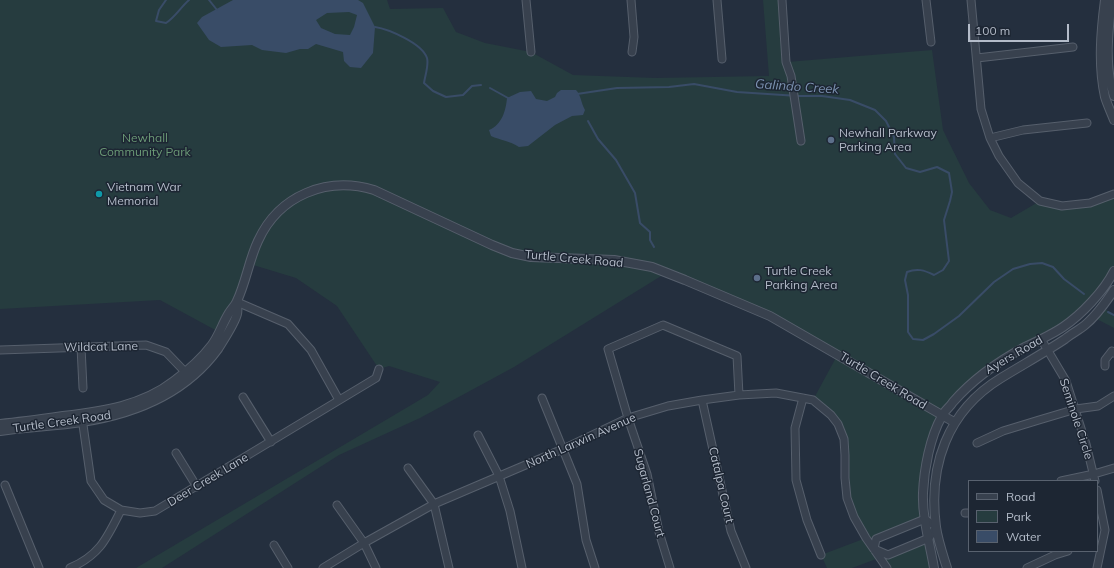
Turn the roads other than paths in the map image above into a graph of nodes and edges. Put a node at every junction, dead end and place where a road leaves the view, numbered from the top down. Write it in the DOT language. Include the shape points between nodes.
graph roads {
  1 [pos="526,0"];
  2 [pos="631,0"];
  3 [pos="717,0"];
  4 [pos="782,0"];
  5 [pos="926,0"];
  6 [pos="971,0"];
  7 [pos="1105,0"];
  8 [pos="1112,0"];
  9 [pos="931,42"];
  10 [pos="1073,47"];
  11 [pos="531,52"];
  12 [pos="632,52"];
  13 [pos="977,58"];
  14 [pos="722,59"];
  15 [pos="1114,96"];
  16 [pos="1114,120"];
  17 [pos="1087,123"];
  18 [pos="990,138"];
  19 [pos="801,141"];
  20 [pos="1114,194"];
  21 [pos="1114,271"];
  22 [pos="1114,290"];
  23 [pos="237,302"];
  24 [pos="1041,339"];
  25 [pos="81,347"];
  26 [pos="0,350"];
  27 [pos="1048,350"];
  28 [pos="1114,353"];
  29 [pos="1105,366"];
  30 [pos="379,369"];
  31 [pos="188,375"];
  32 [pos="83,388"];
  33 [pos="739,396"];
  34 [pos="1114,396"];
  35 [pos="243,397"];
  36 [pos="542,398"];
  37 [pos="803,398"];
  38 [pos="339,400"];
  39 [pos="702,400"];
  40 [pos="1076,410"];
  41 [pos="942,416"];
  42 [pos="82,418"];
  43 [pos="628,418"];
  44 [pos="954,422"];
  45 [pos="0,424"];
  46 [pos="0,431"];
  47 [pos="478,435"];
  48 [pos="271,442"];
  49 [pos="977,443"];
  50 [pos="562,449"];
  51 [pos="176,453"];
  52 [pos="408,468"];
  53 [pos="1114,468"];
  54 [pos="499,476"];
  55 [pos="1094,478"];
  56 [pos="1072,480"];
  57 [pos="5,485"];
  58 [pos="197,486"];
  59 [pos="1098,495"];
  60 [pos="434,504"];
  61 [pos="337,506"];
  62 [pos="121,510"];
  63 [pos="925,519"];
  64 [pos="936,527"];
  65 [pos="929,538"];
  66 [pos="364,543"];
  67 [pos="274,545"];
  68 [pos="1099,548"];
  69 [pos="874,549"];
  70 [pos="1065,552"];
  71 [pos="821,555"];
  72 [pos="39,568"];
  73 [pos="70,568"];
  74 [pos="288,568"];
  75 [pos="323,568"];
  76 [pos="376,568"];
  77 [pos="449,568"];
  78 [pos="522,568"];
  79 [pos="595,568"];
  80 [pos="670,568"];
  81 [pos="746,568"];
  82 [pos="887,568"];
  83 [pos="934,568"];
  84 [pos="947,568"];
  85 [pos="1027,568"];
  86 [pos="1097,568"];
  1 -- 11 [label="street"];
  2 -- 12 [label="street" via="634,37"];
  3 -- 14 [label="street"];
  4 -- 19 [label="street" via="786,62 793,84"];
  5 -- 9 [label="street"];
  6 -- 13 [label="street"];
  7 -- 16 [label="street" via="1101,64 1105,97"];
  8 -- 15 [label="street" via="1108,40"];
  10 -- 13 [label="street"];
  13 -- 18 [label="street" via="981,109"];
  17 -- 18 [label="street" via="1023,130"];
  18 -- 20 [label="street" via="1018,183 1040,201 1062,206 1090,203"];
  21 -- 24 [label="street, Ayers Road" via="1103,289 1082,310 1064,326"];
  22 -- 27 [label="street, Ayers Road" via="1085,325"];
  23 -- 31 [label="street, Turtle Creek Road" via="238,314 224,341 210,360"];
  23 -- 38 [label="street" via="288,324 311,350"];
  23 -- 41 [label="street, Turtle Creek Road" via="258,242 266,225 274,216 295,198 322,187 364,187 512,252 531,257 614,260 652,267 770,316"];
  24 -- 27 [label="street, Seminole Circle"];
  24 -- 41 [label="street, Ayers Road" via="978,377"];
  25 -- 26 [label="street, Wildcat Lane"];
  25 -- 31 [label="street, Wildcat Lane" via="146,345 166,352"];
  25 -- 32 [label="street"];
  27 -- 40 [label="street, Seminole Circle" via="1066,381"];
  27 -- 44 [label="street, Ayers Road" via="987,388 971,401"];
  28 -- 29 [label="street" via="1112,351 1105,360"];
  30 -- 38 [label="street, Deer Creek Lane" via="376,378"];
  31 -- 42 [label="street, Turtle Creek Road" via="164,396 145,406 114,415"];
  33 -- 37 [label="street, North Larwin Avenue" via="776,393"];
  33 -- 39 [label="street, North Larwin Avenue"];
  33 -- 43 [label="street, Sugarland Court" via="737,356 663,325 608,349"];
  34 -- 40 [label="street" via="1098,406"];
  35 -- 48 [label="street"];
  36 -- 50 [label="street"];
  37 -- 69 [label="street, North Larwin Avenue" via="814,400 831,414 838,424 844,439 846,455 847,498 854,517"];
  37 -- 71 [label="street" via="795,428 796,480 807,520"];
  38 -- 48 [label="street, Deer Creek Lane"];
  39 -- 43 [label="street, North Larwin Avenue" via="668,406"];
  39 -- 81 [label="street, Catalpa Court" via="731,531"];
  40 -- 49 [label="street" via="1003,431"];
  40 -- 55 [label="street, Seminole Circle"];
  41 -- 44 [label="street, Turtle Creek Road"];
  41 -- 63 [label="street, Ayers Road" via="930,445 923,493"];
  42 -- 45 [label="street, Turtle Creek Road"];
  42 -- 46 [label="street, Turtle Creek Road"];
  42 -- 62 [label="street, Deer Creek Lane" via="91,481 104,500"];
  43 -- 50 [label="street, North Larwin Avenue"];
  43 -- 80 [label="street, Sugarland Court" via="647,474 659,532"];
  44 -- 64 [label="street, Ayers Road" via="936,473"];
  47 -- 54 [label="street"];
  48 -- 58 [label="street, Deer Creek Lane"];
  50 -- 54 [label="street, North Larwin Avenue"];
  50 -- 79 [label="street" via="577,484 586,540"];
  51 -- 58 [label="street"];
  52 -- 60 [label="street"];
  53 -- 55 [label="street"];
  54 -- 60 [label="street, North Larwin Avenue"];
  54 -- 78 [label="street"];
  55 -- 56 [label="street"];
  57 -- 72 [label="street"];
  58 -- 62 [label="street, Deer Creek Lane" via="156,511 140,513"];
  59 -- 68 [label="street" via="1105,530"];
  60 -- 66 [label="street, North Larwin Avenue"];
  60 -- 77 [label="street"];
  61 -- 66 [label="street"];
  62 -- 73 [label="street" via="108,537 95,554"];
  63 -- 64 [label="street"];
  63 -- 65 [label="street, Ayers Road"];
  63 -- 69 [label="street" via="876,539"];
  64 -- 65 [label="street"];
  64 -- 84 [label="street, Ayers Road"];
  65 -- 69 [label="street" via="888,555"];
  65 -- 83 [label="street, Ayers Road"];
  66 -- 75 [label="street, North Larwin Avenue"];
  66 -- 76 [label="street"];
  67 -- 74 [label="street"];
  68 -- 86 [label="street"];
  69 -- 82 [label="street, North Larwin Avenue"];
  70 -- 85 [label="street"];
}
